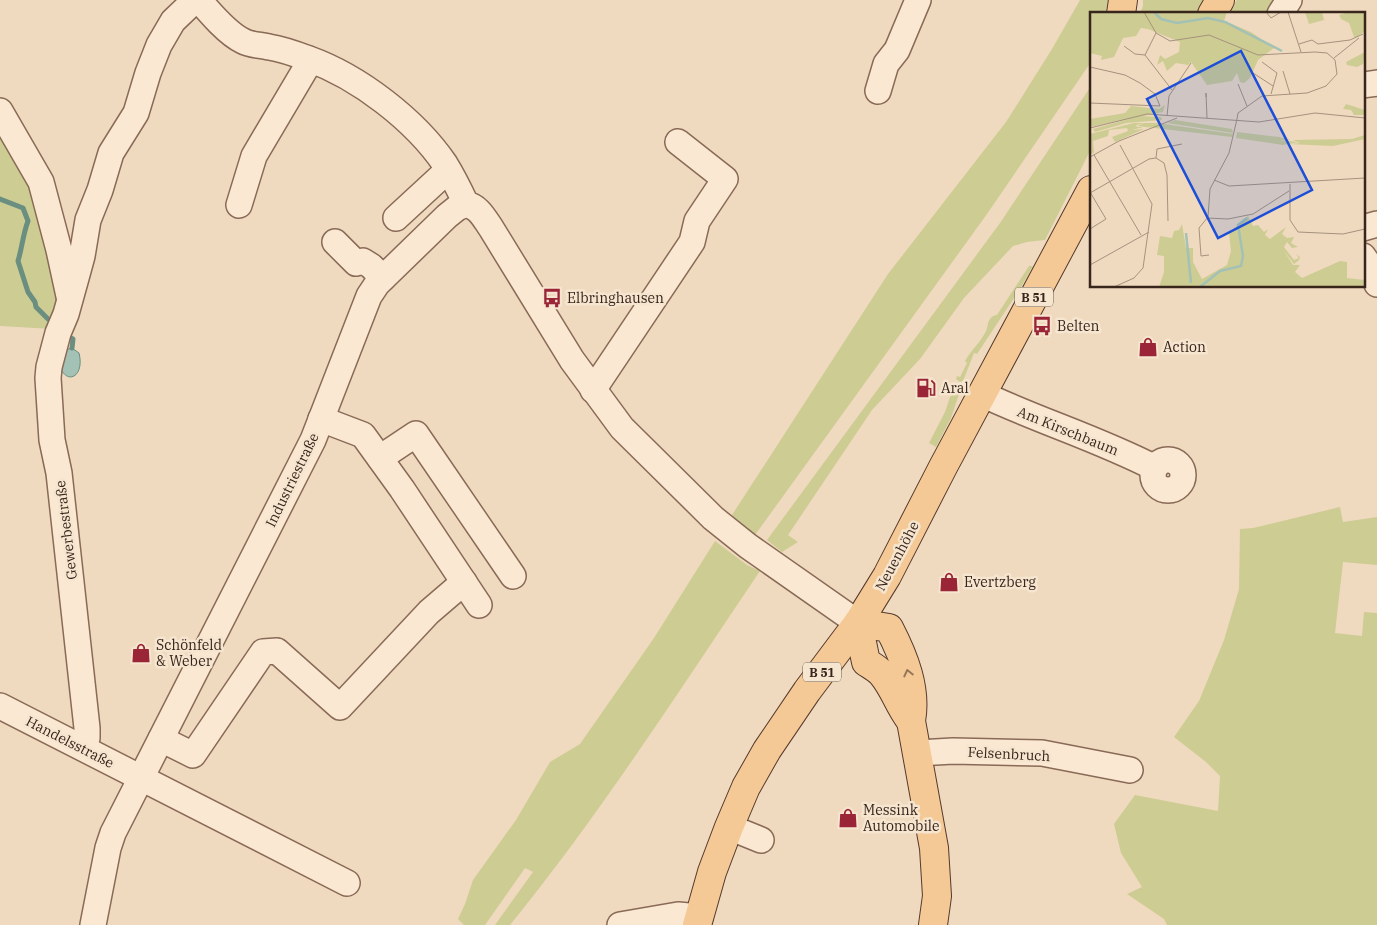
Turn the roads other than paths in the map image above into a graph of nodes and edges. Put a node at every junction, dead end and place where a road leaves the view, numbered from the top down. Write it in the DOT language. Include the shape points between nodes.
graph roads {
  1 [pos="195,0"];
  2 [pos="199,0"];
  3 [pos="918,0"];
  4 [pos="1220,0"];
  5 [pos="1290,0"];
  6 [pos="1213,12"];
  7 [pos="1281,12"];
  8 [pos="308,59"];
  9 [pos="1377,83"];
  10 [pos="1364,85"];
  11 [pos="878,91"];
  12 [pos="0,111"];
  13 [pos="678,142"];
  14 [pos="448,170"];
  15 [pos="1090,192"];
  16 [pos="466,204"];
  17 [pos="239,205"];
  18 [pos="396,218"];
  19 [pos="1377,224"];
  20 [pos="1364,228"];
  21 [pos="335,242"];
  22 [pos="1364,257"];
  23 [pos="383,278"];
  24 [pos="1377,284"];
  25 [pos="68,308"];
  26 [pos="594,390"];
  27 [pos="982,394"];
  28 [pos="322,419"];
  29 [pos="380,458"];
  30 [pos="1155,468"];
  31 [pos="513,576"];
  32 [pos="464,582"];
  33 [pos="479,605"];
  34 [pos="858,623"];
  35 [pos="0,706"];
  36 [pos="911,721"];
  37 [pos="160,739"];
  38 [pos="84,748"];
  39 [pos="918,753"];
  40 [pos="1130,770"];
  41 [pos="140,779"];
  42 [pos="729,828"];
  43 [pos="761,840"];
  44 [pos="347,882"];
  45 [pos="698,921"];
  46 [pos="632,924"];
  47 [pos="94,925"];
  48 [pos="933,925"];
  1 -- 25 [label="street" via="166,32 148,73 136,113 111,153 88,220"];
  2 -- 8 [label="street" via="245,43 271,47"];
  3 -- 11 [label="street" via="897,50 886,64"];
  4 -- 6 [label="main road"];
  5 -- 7 [label="street"];
  8 -- 14 [label="street" via="356,80 398,114"];
  8 -- 17 [label="street" via="306,68 254,156"];
  9 -- 10 [label="street"];
  12 -- 25 [label="street" via="42,182 59,250"];
  13 -- 26 [label="street" via="724,179 696,221 692,242"];
  14 -- 16 [label="street"];
  14 -- 18 [label="street"];
  15 -- 27 [label="main road, Neuenhöhe / B 51"];
  16 -- 23 [label="street, Industriestraße" via="447,216"];
  16 -- 26 [label="street" via="476,208 491,228"];
  19 -- 20 [label="street"];
  21 -- 23 [label="street" via="356,262 363,261"];
  22 -- 24 [label="street"];
  23 -- 28 [label="street, Industriestraße" via="369,296"];
  25 -- 38 [label="street, Gewerbestraße" via="52,353 48,378 52,440 59,473 87,728"];
  26 -- 34 [label="street" via="622,428 713,518"];
  27 -- 30 [label="street, Am Kirschbaum"];
  27 -- 34 [label="main road, Neuenhöhe / B 51" via="890,572"];
  28 -- 29 [label="street" via="363,435"];
  28 -- 37 [label="street, Industriestraße"];
  29 -- 31 [label="street" via="416,434"];
  29 -- 32 [label="street"];
  32 -- 33 [label="street"];
  32 -- 37 [label="street" via="429,612 340,707 277,651 263,652 193,755"];
  34 -- 36 [label="main road" via="866,662 882,673"];
  36 -- 34 [label="main road, one-way" via="914,706 904,658 889,628"];
  34 -- 42 [label="main road, Neuenhöhe / B 51" via="767,750 746,787"];
  35 -- 38 [label="street, Handelsstraße"];
  36 -- 39 [label="main road"];
  37 -- 41 [label="street, Industriestraße"];
  38 -- 41 [label="street, Handelsstraße"];
  39 -- 40 [label="street, Felsenbruch" via="1042,753"];
  39 -- 48 [label="main road" via="934,848 937,896"];
  41 -- 44 [label="street"];
  41 -- 47 [label="street, Industriestraße" via="108,848"];
  42 -- 43 [label="street"];
  42 -- 45 [label="main road, Neuenhöhe / B 51"];
  45 -- 46 [label="street, Neuenhöhe" via="678,915"];
}
